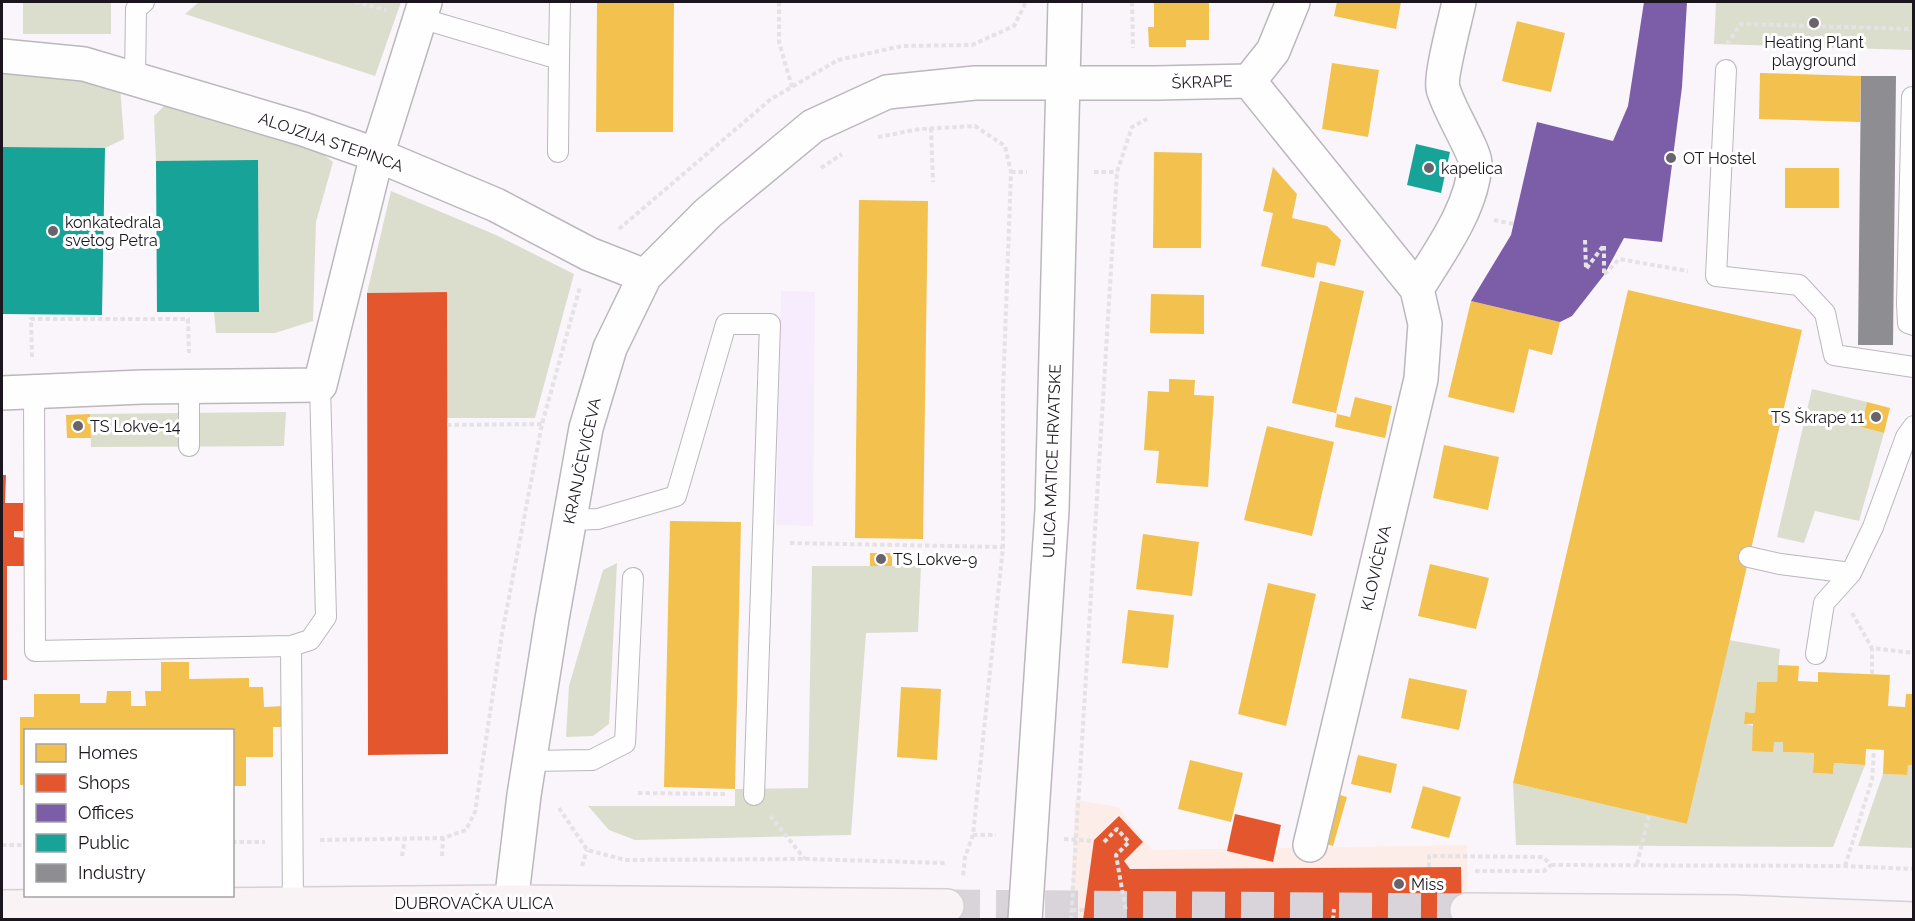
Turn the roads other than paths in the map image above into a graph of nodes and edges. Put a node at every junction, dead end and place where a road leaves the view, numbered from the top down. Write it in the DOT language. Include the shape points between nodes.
graph roads {
  1 [pos="144,2"];
  2 [pos="560,2"];
  3 [pos="1065,2"];
  4 [pos="1293,2"];
  5 [pos="1459,2"];
  6 [pos="423,10"];
  7 [pos="2,56"];
  8 [pos="559,59"];
  9 [pos="1725,70"];
  10 [pos="135,80"];
  11 [pos="1249,81"];
  12 [pos="1063,82"];
  13 [pos="1912,97"];
  14 [pos="558,152"];
  15 [pos="377,155"];
  16 [pos="645,276"];
  17 [pos="1418,289"];
  18 [pos="1910,298"];
  19 [pos="1914,326"];
  20 [pos="1914,367"];
  21 [pos="320,385"];
  22 [pos="189,386"];
  23 [pos="17,393"];
  24 [pos="1914,426"];
  25 [pos="189,446"];
  26 [pos="570,520"];
  27 [pos="1749,557"];
  28 [pos="1851,573"];
  29 [pos="633,578"];
  30 [pos="291,646"];
  31 [pos="1816,654"];
  32 [pos="540,761"];
  33 [pos="754,795"];
  34 [pos="1310,845"];
  35 [pos="293,905"];
  36 [pos="947,906"];
  37 [pos="2,907"];
  38 [pos="1467,910"];
  39 [pos="510,911"];
  40 [pos="1914,919"];
  41 [pos="1025,920"];
  1 -- 10 [label="lane" via="136,9"];
  2 -- 8 [label="lane"];
  3 -- 12 [label="street, ULICA MATICE HRVATSKE"];
  4 -- 11 [label="street, ŠKRAPE" via="1273,51"];
  5 -- 17 [label="street" via="1442,85 1475,161 1461,213"];
  6 -- 8 [label="lane"];
  6 -- 15 [label="street"];
  7 -- 10 [label="street, ALOJZIJA STEPINCA" via="84,64"];
  8 -- 14 [label="lane"];
  9 -- 20 [label="lane" via="1716,276 1799,285 1825,313 1834,355"];
  10 -- 15 [label="street, ALOJZIJA STEPINCA"];
  11 -- 12 [label="street, ŠKRAPE"];
  11 -- 17 [label="street, KLOVIĆEVA"];
  12 -- 16 [label="street, KRANJČEVIĆEVA" via="975,83 887,92 813,126 708,213"];
  12 -- 41 [label="street, ULICA MATICE HRVATSKE" via="1052,510"];
  13 -- 18 [label="lane"];
  15 -- 16 [label="street, ALOJZIJA STEPINCA" via="496,205 589,254"];
  15 -- 21 [label="street"];
  16 -- 26 [label="street, KRANJČEVIĆEVA" via="610,348 586,428"];
  17 -- 34 [label="street, KLOVIĆEVA" via="1425,324 1421,379"];
  18 -- 19 [label="lane" via="1908,323"];
  21 -- 22 [label="street"];
  21 -- 30 [label="lane" via="326,617 310,640"];
  22 -- 23 [label="street"];
  22 -- 25 [label="lane"];
  23 -- 30 [label="lane" via="36,651"];
  24 -- 28 [label="lane" via="1906,437 1873,527"];
  26 -- 32 [label="street, KRANJČEVIĆEVA"];
  26 -- 33 [label="lane" via="598,519 676,496 726,324 770,324"];
  27 -- 28 [label="lane"];
  28 -- 31 [label="lane" via="1824,603"];
  29 -- 32 [label="lane" via="625,744 592,760"];
  30 -- 35 [label="lane"];
  32 -- 39 [label="street, KRANJČEVIĆEVA"];
  35 -- 37 [label="main road, DUBROVAČKA ULICA"];
  35 -- 39 [label="main road, DUBROVAČKA ULICA"];
  36 -- 39 [label="main road, DUBROVAČKA ULICA"];
  38 -- 40 [label="main road" via="1733,912"];
}
